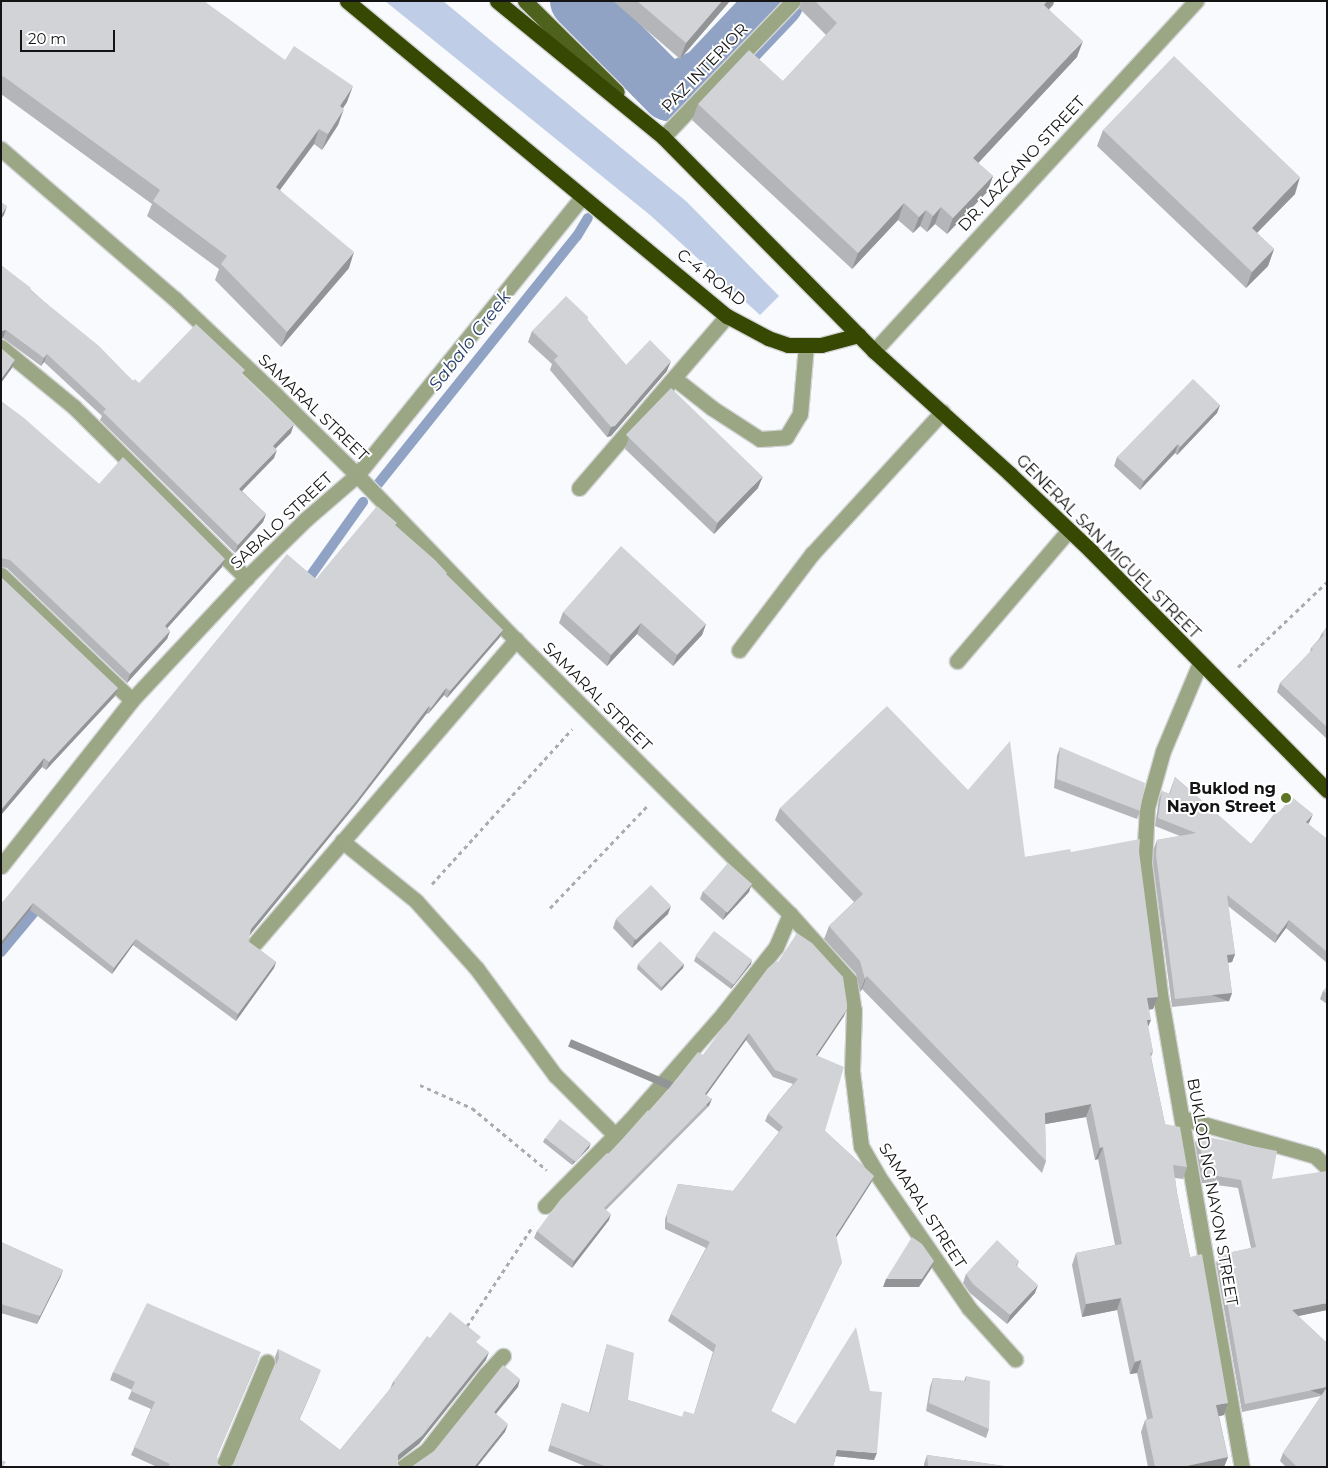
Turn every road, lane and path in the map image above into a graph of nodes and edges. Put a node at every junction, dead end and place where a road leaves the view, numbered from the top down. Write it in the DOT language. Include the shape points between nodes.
graph roads {
  1 [pos="347,1"];
  2 [pos="497,1"];
  3 [pos="525,1"];
  4 [pos="793,1"];
  5 [pos="1196,1"];
  6 [pos="663,137"];
  7 [pos="4,156"];
  8 [pos="582,197"];
  9 [pos="727,316"];
  10 [pos="859,336"];
  11 [pos="806,345"];
  12 [pos="1,348"];
  13 [pos="874,351"];
  14 [pos="674,378"];
  15 [pos="942,412"];
  16 [pos="357,475"];
  17 [pos="579,488"];
  18 [pos="1069,530"];
  19 [pos="1,575"];
  20 [pos="246,578"];
  21 [pos="1327,582"];
  22 [pos="516,640"];
  23 [pos="738,650"];
  24 [pos="957,661"];
  25 [pos="1200,663"];
  26 [pos="1222,684"];
  27 [pos="132,700"];
  28 [pos="587,711"];
  29 [pos="664,788"];
  30 [pos="1327,790"];
  31 [pos="342,842"];
  32 [pos="1,866"];
  33 [pos="416,901"];
  34 [pos="550,908"];
  35 [pos="790,914"];
  36 [pos="256,942"];
  37 [pos="420,1085"];
  38 [pos="1182,1118"];
  39 [pos="615,1135"];
  40 [pos="1327,1167"];
  41 [pos="565,1184"];
  42 [pos="546,1206"];
  43 [pos="467,1326"];
  44 [pos="503,1356"];
  45 [pos="1015,1358"];
  46 [pos="267,1362"];
  47 [pos="223,1467"];
  48 [pos="403,1467"];
  49 [pos="1242,1467"];
  1 -- 8 [label="highway, C-4 ROAD"];
  2 -- 6 [label="highway"];
  3 -- 6 [label="main road"];
  4 -- 6 [label="street, PAZ INTERIOR"];
  5 -- 13 [label="street, DR. LAZCANO STREET"];
  6 -- 10 [label="highway"];
  7 -- 16 [label="street, SAMARAL STREET" via="175,299"];
  8 -- 9 [label="highway, C-4 ROAD"];
  8 -- 16 [label="street, SABALO STREET"];
  9 -- 11 [label="highway, C-4 ROAD" via="768,338 788,345"];
  9 -- 14 [label="street"];
  10 -- 11 [label="highway, C-4 ROAD"];
  10 -- 13 [label="highway, GENERAL SAN MIGUEL STREET"];
  11 -- 14 [label="street" via="800,414 786,437 760,439"];
  12 -- 20 [label="street" via="74,407"];
  13 -- 15 [label="highway, GENERAL SAN MIGUEL STREET"];
  14 -- 17 [label="street"];
  15 -- 18 [label="highway, GENERAL SAN MIGUEL STREET"];
  15 -- 23 [label="street" via="812,554"];
  16 -- 20 [label="street, SABALO STREET"];
  16 -- 22 [label="street, SAMARAL STREET"];
  18 -- 24 [label="street"];
  18 -- 25 [label="highway, GENERAL SAN MIGUEL STREET"];
  19 -- 27 [label="street"];
  20 -- 27 [label="street, SABALO STREET"];
  21 -- 26 [label="path"];
  22 -- 28 [label="street, SAMARAL STREET"];
  22 -- 31 [label="street"];
  25 -- 26 [label="highway, GENERAL SAN MIGUEL STREET"];
  25 -- 38 [label="street, BUKLOD NG NAYON STREET" via="1163,751 1147,808 1144,863 1160,994"];
  26 -- 30 [label="highway, GENERAL SAN MIGUEL STREET"];
  27 -- 32 [label="street, SABALO STREET"];
  28 -- 29 [label="street, SAMARAL STREET"];
  28 -- 33 [label="path"];
  29 -- 34 [label="path"];
  29 -- 35 [label="street, SAMARAL STREET"];
  31 -- 33 [label="street"];
  31 -- 36 [label="street"];
  33 -- 39 [label="street" via="477,969 555,1075"];
  35 -- 39 [label="street" via="776,947 723,1014"];
  35 -- 45 [label="street, SAMARAL STREET" via="850,980 854,1010 852,1071 861,1146 968,1308"];
  37 -- 41 [label="path" via="472,1108"];
  38 -- 40 [label="street" via="1315,1156"];
  38 -- 49 [label="street, BUKLOD NG NAYON STREET"];
  39 -- 41 [label="street"];
  41 -- 42 [label="street"];
  42 -- 43 [label="path"];
  44 -- 48 [label="street" via="426,1451"];
  46 -- 47 [label="street"];
}
